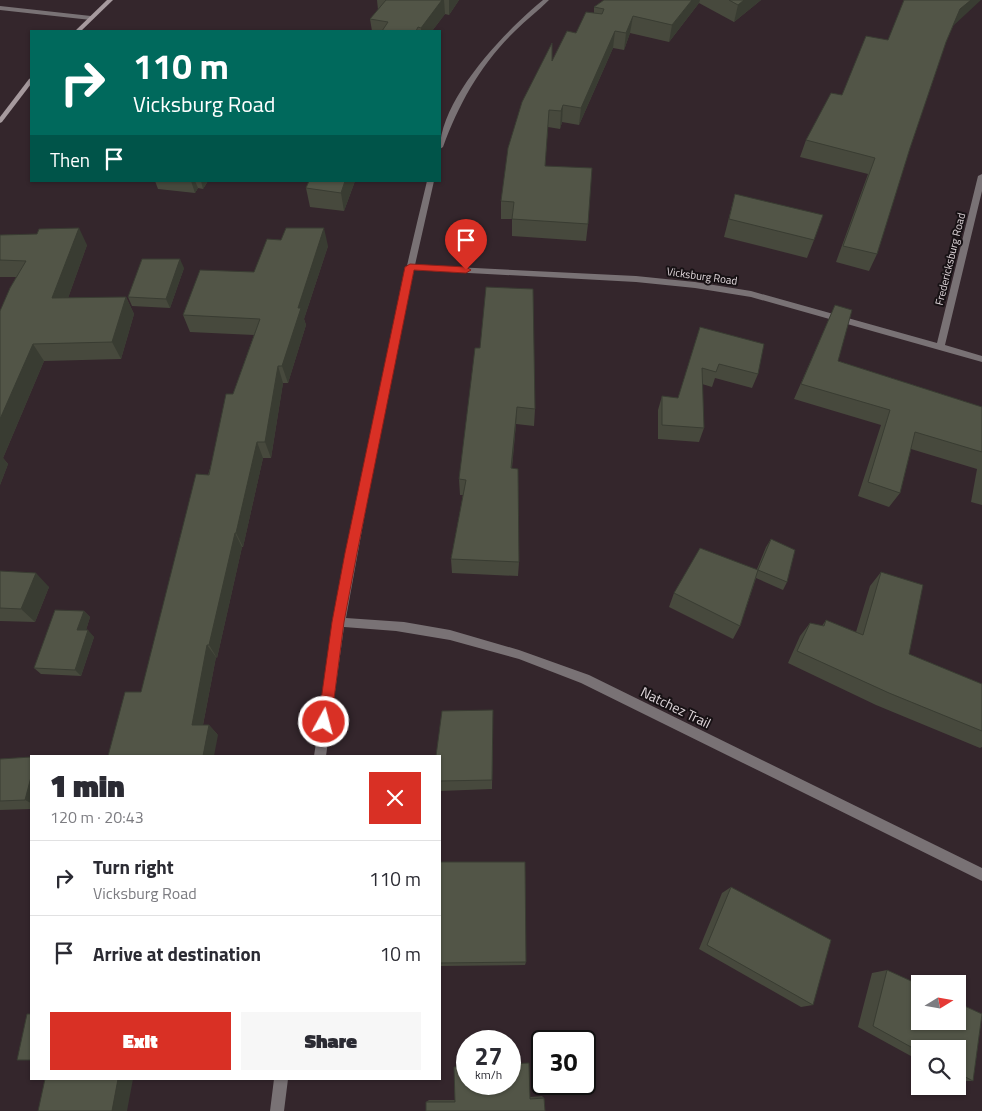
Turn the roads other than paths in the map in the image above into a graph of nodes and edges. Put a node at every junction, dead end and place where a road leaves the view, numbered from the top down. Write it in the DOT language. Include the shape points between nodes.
graph roads {
  1 [pos="546,0"];
  2 [pos="109,2"];
  3 [pos="0,8"];
  4 [pos="92,18"];
  5 [pos="79,30"];
  6 [pos="30,81"];
  7 [pos="0,121"];
  8 [pos="441,144"];
  9 [pos="982,176"];
  10 [pos="431,182"];
  11 [pos="410,267"];
  12 [pos="940,347"];
  13 [pos="982,359"];
  14 [pos="338,622"];
  15 [pos="320,755"];
  16 [pos="982,875"];
  17 [pos="281,1080"];
  18 [pos="277,1111"];
  1 -- 8 [label="street" via="499,43 476,71 447,124"];
  2 -- 4 [label="main road"];
  3 -- 4 [label="street"];
  4 -- 5 [label="main road"];
  6 -- 7 [label="main road"];
  9 -- 12 [label="street, Fredericksburg Road"];
  10 -- 11 [label="street"];
  11 -- 12 [label="street, Vicksburg Road" via="696,285 750,294"];
  11 -- 14 [label="street"];
  12 -- 13 [label="street, Vicksburg Road"];
  14 -- 15 [label="street"];
  14 -- 16 [label="street, Natchez Trail" via="404,627 466,640 521,654 576,675"];
  17 -- 18 [label="street"];
}
